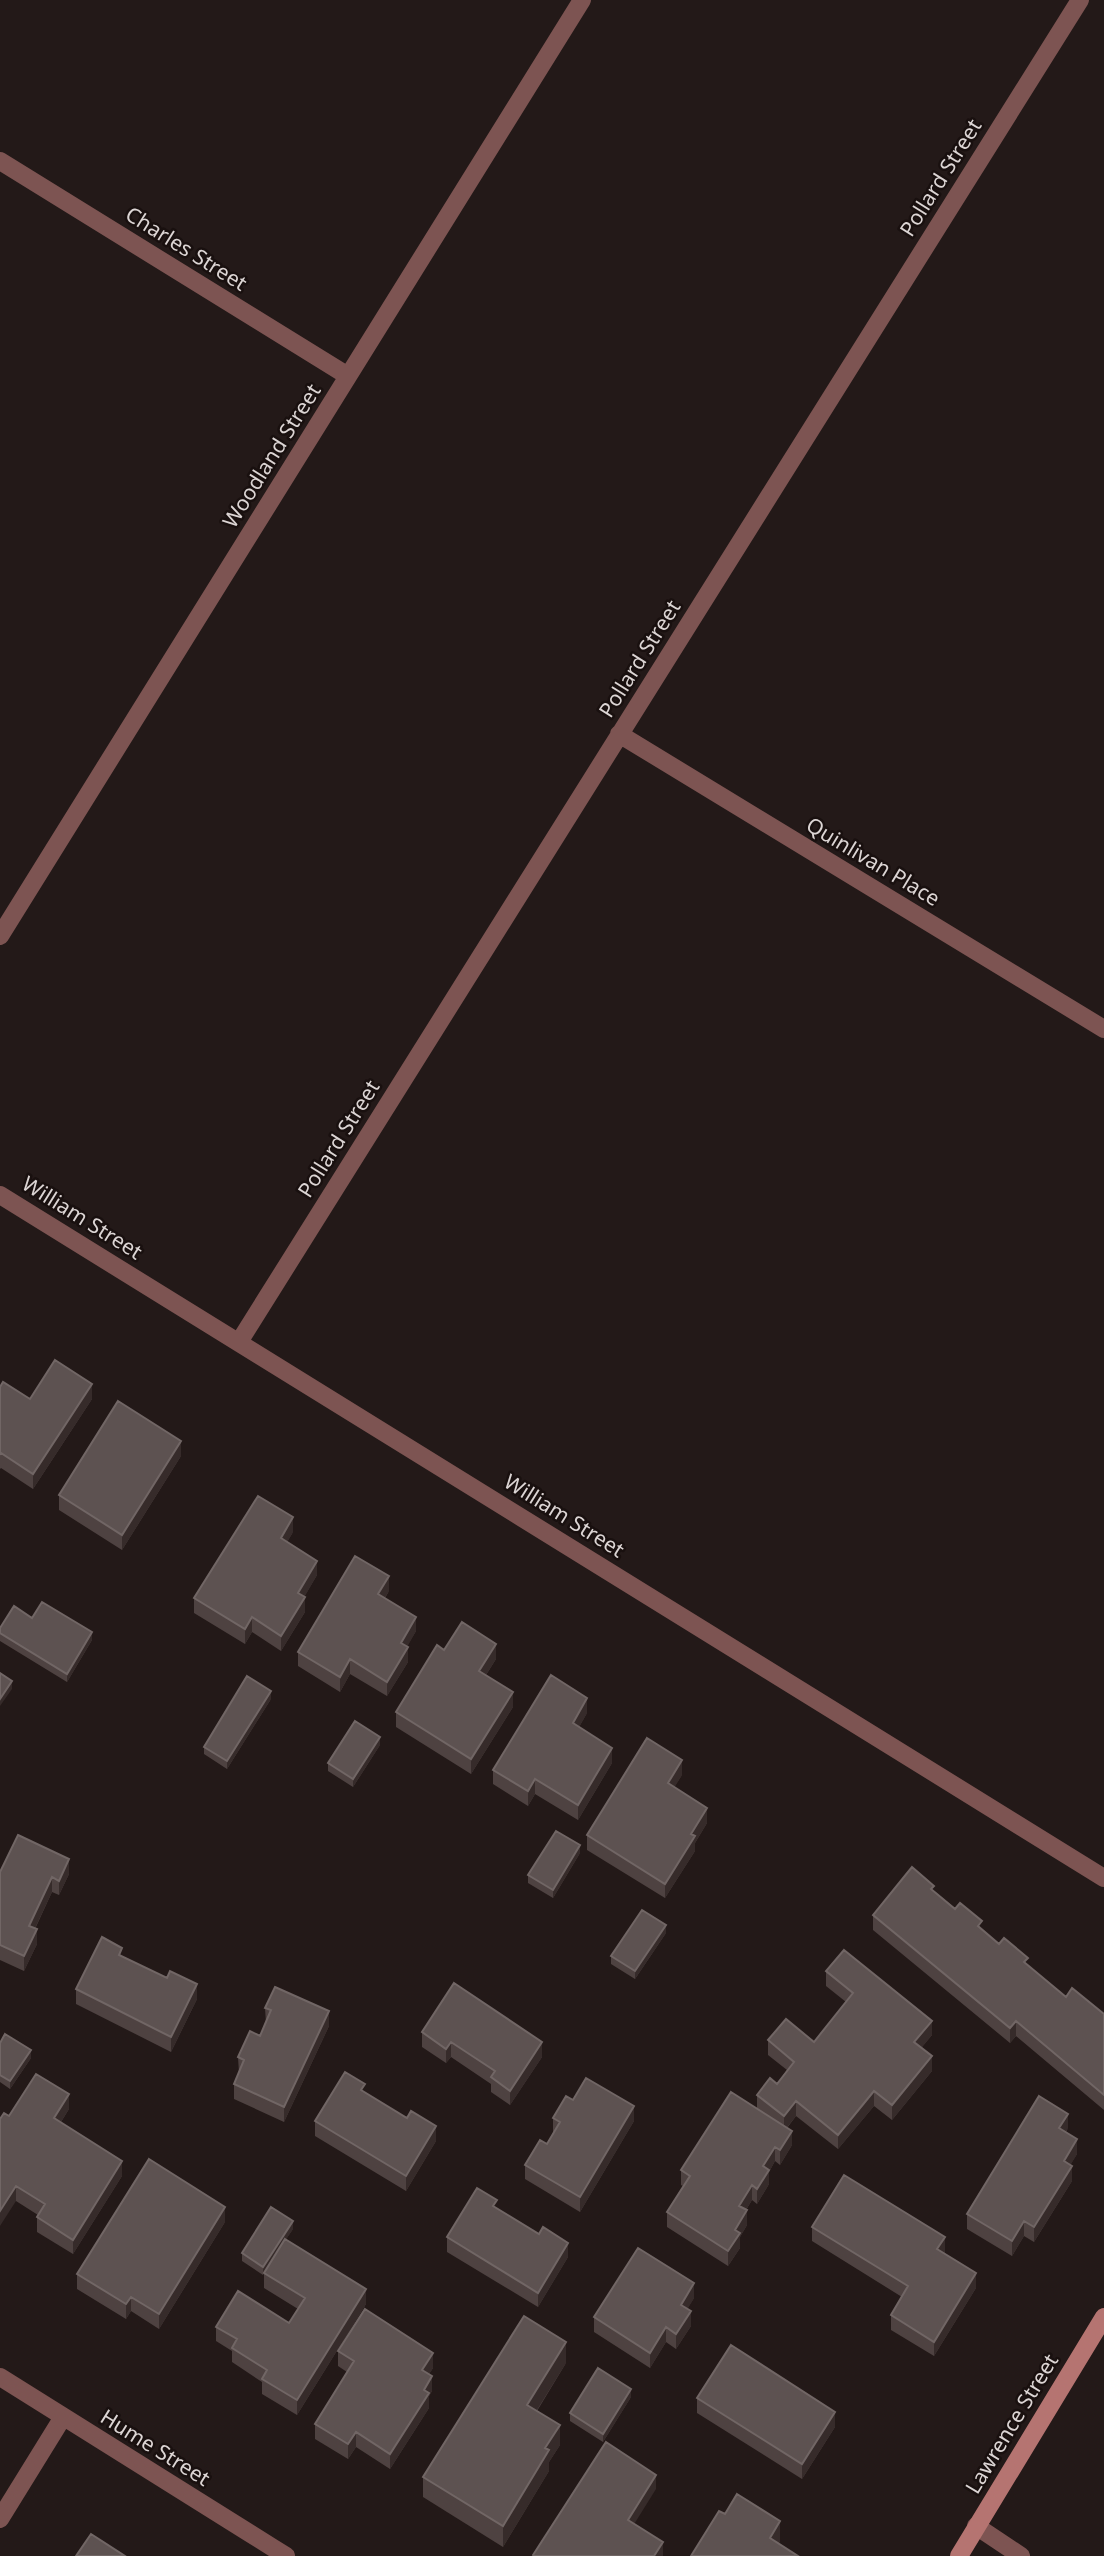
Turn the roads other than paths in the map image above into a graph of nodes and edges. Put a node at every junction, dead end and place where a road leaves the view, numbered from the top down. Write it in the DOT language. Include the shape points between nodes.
graph roads {
  1 [pos="582,0"];
  2 [pos="1080,0"];
  3 [pos="0,160"];
  4 [pos="348,376"];
  5 [pos="619,734"];
  6 [pos="0,936"];
  7 [pos="1104,1029"];
  8 [pos="0,1195"];
  9 [pos="239,1342"];
  10 [pos="1104,1878"];
  11 [pos="1104,2317"];
  12 [pos="0,2377"];
  13 [pos="63,2417"];
  14 [pos="0,2519"];
  15 [pos="976,2526"];
  16 [pos="286,2556"];
  17 [pos="958,2556"];
  18 [pos="1021,2556"];
  1 -- 4 [label="street, Woodland Street"];
  2 -- 5 [label="street, Pollard Street"];
  3 -- 4 [label="street, Charles Street"];
  4 -- 6 [label="street, Woodland Street"];
  5 -- 7 [label="street, Quinlivan Place"];
  5 -- 9 [label="street, Pollard Street"];
  8 -- 9 [label="street, William Street"];
  9 -- 10 [label="street, William Street"];
  11 -- 15 [label="main road, Lawrence Street"];
  12 -- 13 [label="street, Hume Street"];
  13 -- 14 [label="street"];
  13 -- 16 [label="street, Hume Street"];
  15 -- 17 [label="main road, Lawrence Street"];
  15 -- 18 [label="street"];
}
